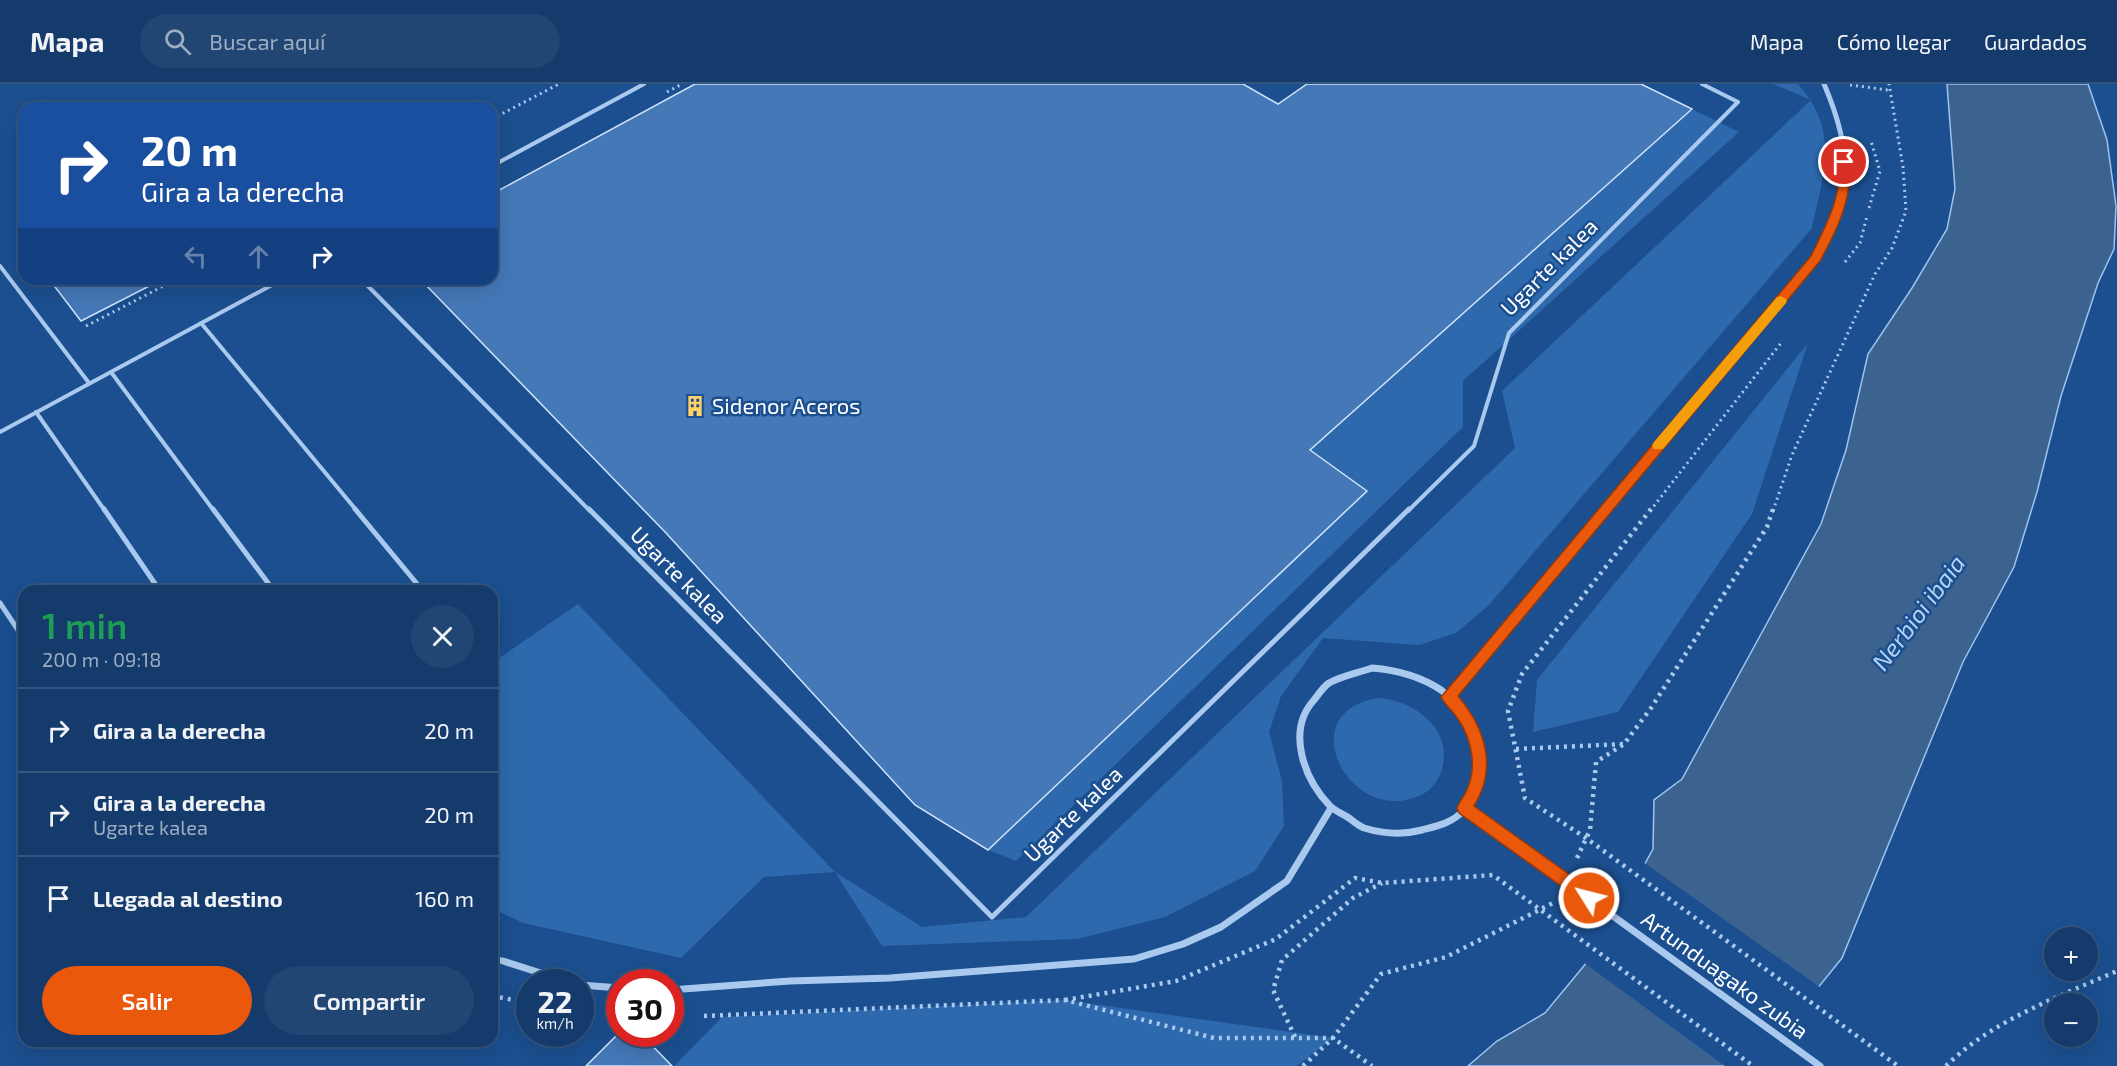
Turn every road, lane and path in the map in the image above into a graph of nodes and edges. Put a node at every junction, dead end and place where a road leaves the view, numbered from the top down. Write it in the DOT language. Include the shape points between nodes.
graph roads {
  1 [pos="559,84"];
  2 [pos="644,84"];
  3 [pos="1702,84"];
  4 [pos="1824,84"];
  5 [pos="1889,84"];
  6 [pos="1846,85"];
  7 [pos="1854,86"];
  8 [pos="1888,90"];
  9 [pos="1858,97"];
  10 [pos="498,116"];
  11 [pos="1870,139"];
  12 [pos="498,163"];
  13 [pos="0,266"];
  14 [pos="1838,271"];
  15 [pos="165,285"];
  16 [pos="272,285"];
  17 [pos="367,285"];
  18 [pos="201,323"];
  19 [pos="86,326"];
  20 [pos="1786,336"];
  21 [pos="111,372"];
  22 [pos="89,383"];
  23 [pos="36,412"];
  24 [pos="0,432"];
  25 [pos="156,585"];
  26 [pos="270,585"];
  27 [pos="418,585"];
  28 [pos="0,603"];
  29 [pos="18,630"];
  30 [pos="1449,697"];
  31 [pos="1624,744"];
  32 [pos="1516,749"];
  33 [pos="1331,808"];
  34 [pos="1464,808"];
  35 [pos="1586,838"];
  36 [pos="1577,859"];
  37 [pos="1383,883"];
  38 [pos="1558,900"];
  39 [pos="1540,910"];
  40 [pos="498,958"];
  41 [pos="503,960"];
  42 [pos="530,969"];
  43 [pos="2117,971"];
  44 [pos="684,989"];
  45 [pos="498,997"];
  46 [pos="1065,1000"];
  47 [pos="516,1001"];
  48 [pos="698,1016"];
  49 [pos="1295,1037"];
  50 [pos="1333,1038"];
  51 [pos="1303,1066"];
  52 [pos="1372,1066"];
  53 [pos="1753,1066"];
  54 [pos="1820,1066"];
  55 [pos="1898,1066"];
  56 [pos="1946,1066"];
  1 -- 10 [label="path"];
  2 -- 12 [label="lane"];
  3 -- 17 [label="lane, Ugarte kalea" via="1738,102 1509,333 1474,446 992,917"];
  4 -- 30 [label="street" via="1834,106 1846,176 1841,205 1816,258"];
  5 -- 8 [label="path"];
  6 -- 7 [label="path"];
  7 -- 8 [label="path"];
  7 -- 9 [label="path"];
  8 -- 31 [label="path" via="1903,167 1906,211 1892,248 1875,274 1792,455 1767,527"];
  11 -- 14 [label="path" via="1880,171 1860,243"];
  13 -- 22 [label="lane"];
  15 -- 19 [label="path"];
  16 -- 18 [label="lane"];
  18 -- 21 [label="lane"];
  18 -- 27 [label="lane"];
  20 -- 32 [label="path" via="1522,674 1508,711"];
  21 -- 22 [label="lane"];
  21 -- 26 [label="lane"];
  22 -- 23 [label="lane"];
  23 -- 24 [label="lane"];
  23 -- 25 [label="lane"];
  28 -- 29 [label="lane"];
  30 -- 33 [label="street" via="1432,684 1393,669 1354,671 1321,688 1309,701 1302,718 1299,755 1305,774"];
  30 -- 34 [label="street" via="1463,713 1479,752 1480,772 1475,791"];
  31 -- 32 [label="path"];
  31 -- 35 [label="path" via="1596,762"];
  32 -- 35 [label="path" via="1525,798"];
  33 -- 34 [label="street" via="1353,823 1403,836 1448,823"];
  33 -- 44 [label="street" via="1287,881 1221,927 1134,959"];
  34 -- 54 [label="street, Artunduagako zubia, bridge"];
  35 -- 36 [label="path"];
  35 -- 55 [label="path"];
  37 -- 39 [label="path" via="1493,875"];
  37 -- 46 [label="path" via="1355,878 1276,939 1176,981"];
  37 -- 49 [label="path" via="1353,898 1282,960 1273,990"];
  38 -- 39 [label="path"];
  39 -- 50 [label="path" via="1446,957 1381,974"];
  39 -- 53 [label="path"];
  40 -- 41 [label="lane"];
  41 -- 42 [label="street"];
  43 -- 56 [label="path" via="2029,1010 1961,1051"];
  45 -- 47 [label="path"];
  46 -- 48 [label="path"];
  46 -- 49 [label="path" via="1214,1038"];
  49 -- 50 [label="path"];
  50 -- 51 [label="path"];
  50 -- 52 [label="path"];
}
